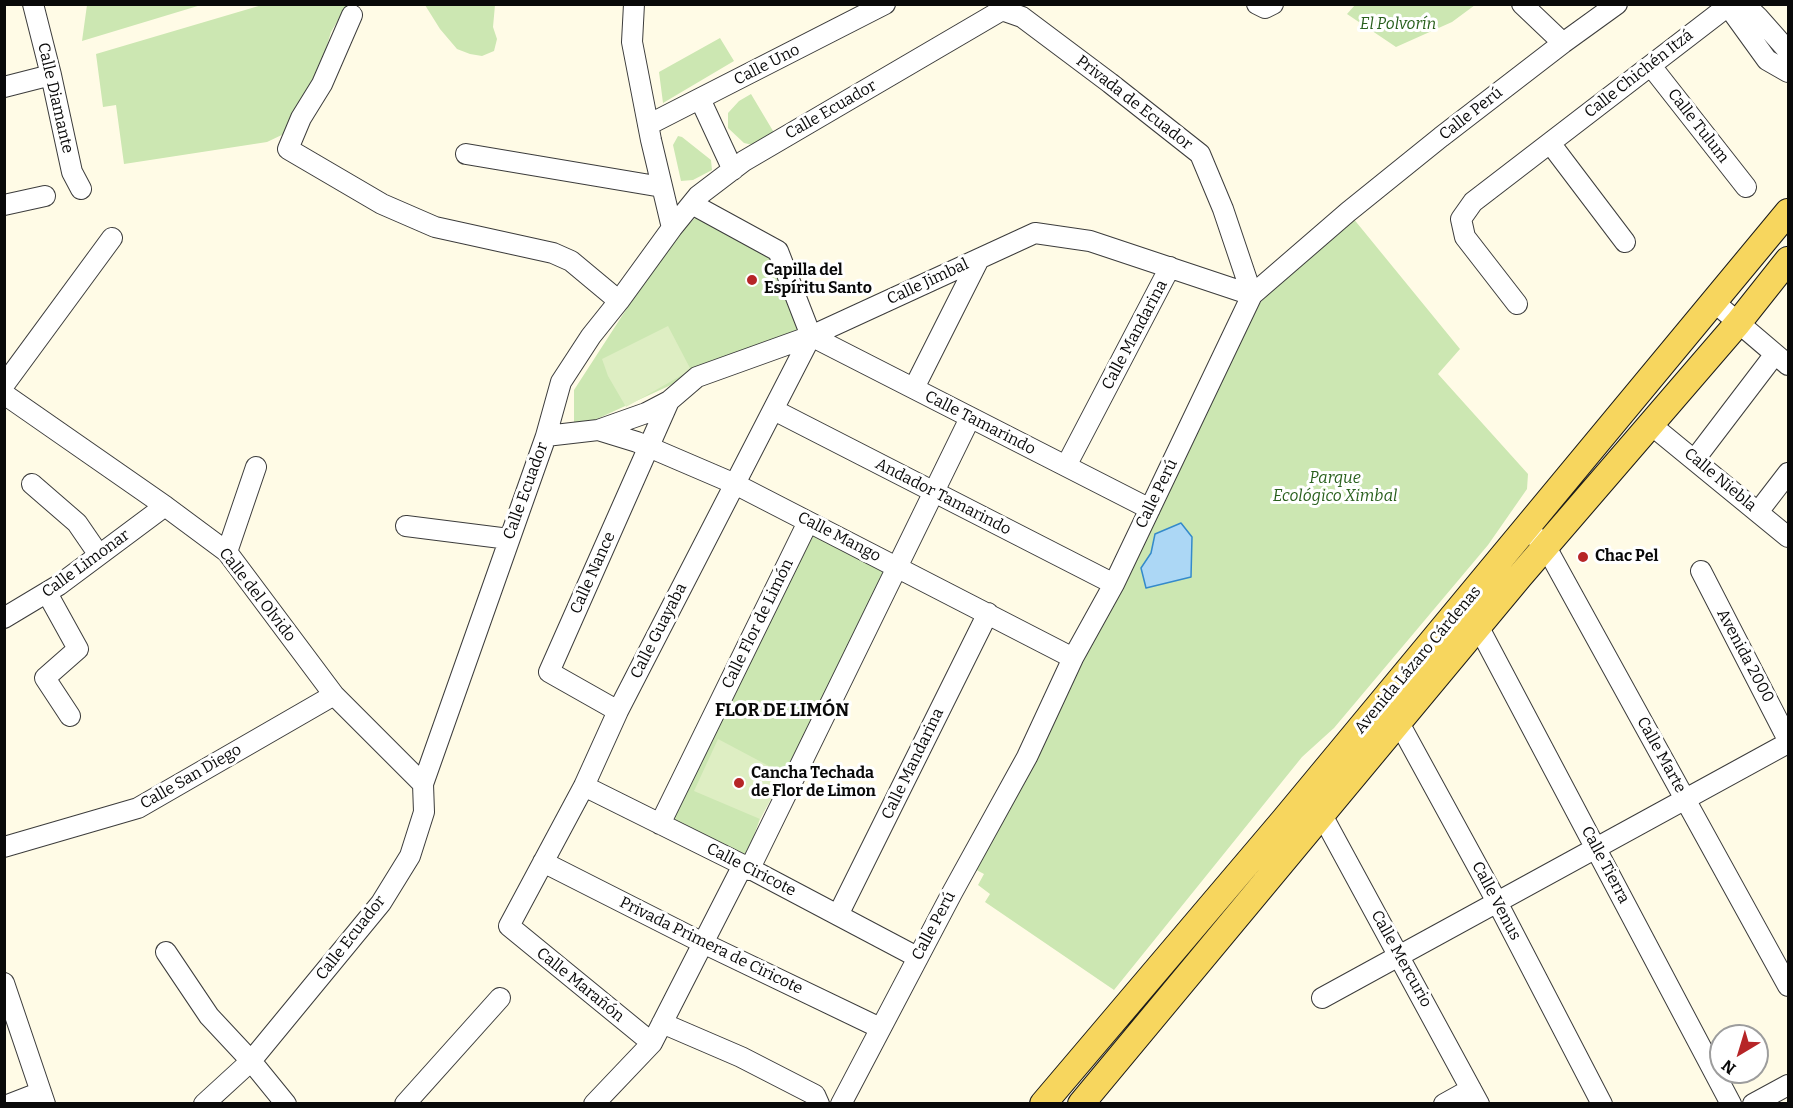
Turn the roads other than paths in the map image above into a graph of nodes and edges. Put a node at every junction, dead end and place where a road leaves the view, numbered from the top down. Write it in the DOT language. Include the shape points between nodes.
graph roads {
  1 [pos="33,4"];
  2 [pos="634,4"];
  3 [pos="885,4"];
  4 [pos="1257,4"];
  5 [pos="1273,4"];
  6 [pos="1522,4"];
  7 [pos="1617,4"];
  8 [pos="1737,5"];
  9 [pos="1004,7"];
  10 [pos="352,15"];
  11 [pos="1563,43"];
  12 [pos="1788,51"];
  13 [pos="1651,66"];
  14 [pos="1788,72"];
  15 [pos="51,75"];
  16 [pos="4,87"];
  17 [pos="700,99"];
  18 [pos="648,125"];
  19 [pos="1550,143"];
  20 [pos="466,154"];
  21 [pos="733,170"];
  22 [pos="1746,187"];
  23 [pos="662,188"];
  24 [pos="81,189"];
  25 [pos="45,196"];
  26 [pos="692,204"];
  27 [pos="4,205"];
  28 [pos="1788,212"];
  29 [pos="672,228"];
  30 [pos="112,238"];
  31 [pos="1625,242"];
  32 [pos="979,259"];
  33 [pos="1788,260"];
  34 [pos="1170,267"];
  35 [pos="1252,296"];
  36 [pos="619,301"];
  37 [pos="1714,302"];
  38 [pos="1517,304"];
  39 [pos="1738,323"];
  40 [pos="811,336"];
  41 [pos="1782,360"];
  42 [pos="4,385"];
  43 [pos="914,388"];
  44 [pos="4,394"];
  45 [pos="669,401"];
  46 [pos="774,410"];
  47 [pos="970,418"];
  48 [pos="1650,424"];
  49 [pos="598,430"];
  50 [pos="546,436"];
  51 [pos="649,447"];
  52 [pos="1695,459"];
  53 [pos="1066,466"];
  54 [pos="256,467"];
  55 [pos="1788,473"];
  56 [pos="32,484"];
  57 [pos="735,484"];
  58 [pos="933,492"];
  59 [pos="165,506"];
  60 [pos="1150,509"];
  61 [pos="1758,512"];
  62 [pos="808,522"];
  63 [pos="406,526"];
  64 [pos="1527,528"];
  65 [pos="1788,537"];
  66 [pos="509,539"];
  67 [pos="1546,547"];
  68 [pos="227,552"];
  69 [pos="99,555"];
  70 [pos="896,566"];
  71 [pos="1701,571"];
  72 [pos="1114,584"];
  73 [pos="47,593"];
  74 [pos="988,613"];
  75 [pos="4,618"];
  76 [pos="1478,626"];
  77 [pos="1073,658"];
  78 [pos="334,695"];
  79 [pos="1380,705"];
  80 [pos="618,711"];
  81 [pos="70,716"];
  82 [pos="1397,724"];
  83 [pos="1788,741"];
  84 [pos="423,784"];
  85 [pos="584,786"];
  86 [pos="1685,799"];
  87 [pos="1322,815"];
  88 [pos="660,824"];
  89 [pos="1294,828"];
  90 [pos="4,847"];
  91 [pos="1596,848"];
  92 [pos="543,862"];
  93 [pos="746,867"];
  94 [pos="1497,902"];
  95 [pos="838,915"];
  96 [pos="508,926"];
  97 [pos="703,943"];
  98 [pos="166,952"];
  99 [pos="1399,956"];
  100 [pos="917,957"];
  101 [pos="4,983"];
  102 [pos="1788,987"];
  103 [pos="500,998"];
  104 [pos="1322,998"];
  105 [pos="662,1023"];
  106 [pos="880,1028"];
  107 [pos="651,1043"];
  108 [pos="251,1061"];
  109 [pos="1788,1085"];
  110 [pos="1475,1096"];
  111 [pos="43,1098"];
  112 [pos="10,1104"];
  113 [pos="204,1104"];
  114 [pos="286,1104"];
  115 [pos="405,1104"];
  116 [pos="594,1104"];
  117 [pos="819,1104"];
  118 [pos="841,1104"];
  119 [pos="1043,1104"];
  120 [pos="1081,1104"];
  121 [pos="1444,1104"];
  122 [pos="1602,1104"];
  123 [pos="1731,1104"];
  124 [pos="1753,1104"];
  1 -- 15 [label="street, Calle Diamante"];
  2 -- 18 [label="street" via="632,42"];
  3 -- 17 [label="street, Calle Uno"];
  4 -- 5 [label="street" via="1265,8"];
  6 -- 11 [label="street"];
  7 -- 11 [label="street, Calle Perú"];
  8 -- 12 [label="street" via="1758,17"];
  8 -- 13 [label="street, Calle Chichén Itzá"];
  8 -- 14 [label="street" via="1767,60"];
  9 -- 21 [label="street, Calle Ecuador"];
  9 -- 35 [label="street, Privada de Ecuador" via="1200,154"];
  10 -- 36 [label="street" via="288,149 382,204 435,227 553,253 571,261"];
  11 -- 35 [label="street, Calle Perú" via="1348,212"];
  13 -- 19 [label="street, Calle Chichén Itzá"];
  13 -- 22 [label="street, Calle Tulum"];
  15 -- 16 [label="street"];
  15 -- 24 [label="street, Calle Diamante" via="72,172"];
  17 -- 18 [label="street, Calle Uno"];
  17 -- 21 [label="street"];
  18 -- 23 [label="street"];
  19 -- 31 [label="street"];
  19 -- 38 [label="street, Calle Chichén Itzá" via="1473,202 1461,219 1466,237"];
  20 -- 23 [label="street"];
  21 -- 26 [label="street, Calle Ecuador"];
  23 -- 29 [label="street"];
  25 -- 27 [label="street"];
  26 -- 29 [label="street, Calle Ecuador"];
  26 -- 40 [label="street" via="778,250"];
  28 -- 37 [label="main road, Avenida Lázaro Cárdenas"];
  29 -- 36 [label="street, Calle Ecuador"];
  30 -- 42 [label="street"];
  32 -- 34 [label="street, Calle Jimbal" via="1035,233 1090,241"];
  32 -- 40 [label="street, Calle Jimbal"];
  32 -- 43 [label="street"];
  33 -- 39 [label="main road, Avenida Lázaro Cárdenas"];
  34 -- 35 [label="street, Calle Jimbal"];
  34 -- 53 [label="street, Calle Mandarina"];
  35 -- 60 [label="street, Calle Perú"];
  36 -- 50 [label="street, Calle Ecuador" via="561,382"];
  37 -- 39 [label="street"];
  37 -- 64 [label="main road, Avenida Lázaro Cárdenas"];
  39 -- 41 [label="street"];
  39 -- 48 [label="main road, Avenida Lázaro Cárdenas"];
  40 -- 43 [label="street, Calle Tamarindo"];
  40 -- 45 [label="street, Calle Jimbal" via="697,377"];
  40 -- 46 [label="street, Calle Guayaba"];
  41 -- 52 [label="street"];
  43 -- 47 [label="street, Calle Tamarindo"];
  44 -- 59 [label="street, Calle del Olvido"];
  45 -- 49 [label="street, Calle Jimbal"];
  45 -- 51 [label="street, Calle Nance"];
  46 -- 57 [label="street, Calle Guayaba"];
  46 -- 58 [label="street, Andador Tamarindo"];
  47 -- 53 [label="street, Calle Tamarindo"];
  47 -- 58 [label="street"];
  48 -- 52 [label="street, Calle Niebla"];
  48 -- 67 [label="main road, Avenida Lázaro Cárdenas"];
  49 -- 50 [label="street, Calle Jimbal"];
  49 -- 51 [label="street, Calle Mango"];
  50 -- 66 [label="street, Calle Ecuador"];
  51 -- 57 [label="street, Calle Mango"];
  51 -- 80 [label="street, Calle Nance" via="549,672"];
  52 -- 61 [label="street, Calle Niebla"];
  53 -- 60 [label="street, Calle Tamarindo"];
  54 -- 68 [label="street"];
  55 -- 61 [label="street"];
  56 -- 69 [label="street" via="77,523"];
  57 -- 62 [label="street, Calle Mango"];
  57 -- 80 [label="street, Calle Guayaba"];
  58 -- 70 [label="street"];
  58 -- 72 [label="street, Andador Tamarindo"];
  59 -- 68 [label="street, Calle del Olvido"];
  59 -- 69 [label="street, Calle Limonar"];
  60 -- 72 [label="street, Calle Perú"];
  61 -- 65 [label="street, Calle Niebla"];
  62 -- 70 [label="street, Calle Mango"];
  62 -- 88 [label="street, Calle Flor de Limón"];
  63 -- 66 [label="street"];
  64 -- 67 [label="street, Calle Marte"];
  64 -- 79 [label="main road, Avenida Lázaro Cárdenas"];
  66 -- 84 [label="street, Calle Ecuador"];
  67 -- 76 [label="main road, Avenida Lázaro Cárdenas"];
  67 -- 86 [label="street, Calle Marte"];
  68 -- 78 [label="street, Calle del Olvido"];
  69 -- 73 [label="street, Calle Limonar"];
  70 -- 74 [label="street, Calle Mango"];
  70 -- 93 [label="street"];
  71 -- 83 [label="street, Avenida 2000"];
  72 -- 77 [label="street, Calle Perú"];
  73 -- 75 [label="street, Calle Limonar"];
  73 -- 81 [label="street" via="78,649 45,678"];
  74 -- 77 [label="street, Calle Mango"];
  74 -- 95 [label="street, Calle Mandarina"];
  76 -- 82 [label="main road, Avenida Lázaro Cárdenas"];
  76 -- 91 [label="street, Calle Tierra"];
  77 -- 100 [label="street, Calle Perú" via="1027,757"];
  78 -- 84 [label="street, Calle del Olvido"];
  78 -- 90 [label="street, Calle San Diego" via="138,808"];
  79 -- 82 [label="street, Calle Venus"];
  79 -- 89 [label="main road, Avenida Lázaro Cárdenas"];
  80 -- 85 [label="street, Calle Guayaba"];
  82 -- 87 [label="main road, Avenida Lázaro Cárdenas"];
  82 -- 94 [label="street, Calle Venus"];
  83 -- 86 [label="street"];
  84 -- 108 [label="street, Calle Ecuador" via="424,812 410,856 381,903"];
  85 -- 88 [label="street, Calle Ciricote"];
  85 -- 92 [label="street, Calle Guayaba"];
  86 -- 91 [label="street"];
  86 -- 102 [label="street, Calle Marte"];
  87 -- 89 [label="main road, Avenida Lázaro Cárdenas"];
  87 -- 99 [label="street, Calle Mercurio"];
  88 -- 93 [label="street, Calle Ciricote"];
  89 -- 119 [label="main road, Avenida Lázaro Cárdenas"];
  89 -- 120 [label="main road, Avenida Lázaro Cárdenas"];
  91 -- 94 [label="street"];
  91 -- 123 [label="street, Calle Tierra"];
  92 -- 96 [label="street, Calle Guayaba"];
  92 -- 97 [label="street, Privada Primera de Ciricote"];
  93 -- 95 [label="street, Calle Ciricote"];
  93 -- 97 [label="street"];
  94 -- 99 [label="street"];
  94 -- 122 [label="street, Calle Venus"];
  95 -- 100 [label="street, Calle Ciricote"];
  96 -- 107 [label="street, Calle Marañón"];
  97 -- 105 [label="street"];
  97 -- 106 [label="street, Privada Primera de Ciricote"];
  98 -- 108 [label="street" via="209,1016"];
  99 -- 104 [label="street"];
  99 -- 110 [label="street, Calle Mercurio"];
  100 -- 106 [label="street, Calle Perú"];
  101 -- 111 [label="street"];
  103 -- 115 [label="street"];
  105 -- 107 [label="street"];
  105 -- 117 [label="street" via="815,1095"];
  106 -- 118 [label="street, Calle Perú"];
  107 -- 116 [label="street"];
  108 -- 113 [label="street, Calle Ecuador"];
  108 -- 114 [label="street"];
  109 -- 124 [label="street"];
  110 -- 121 [label="street"];
  111 -- 112 [label="street"];
}
